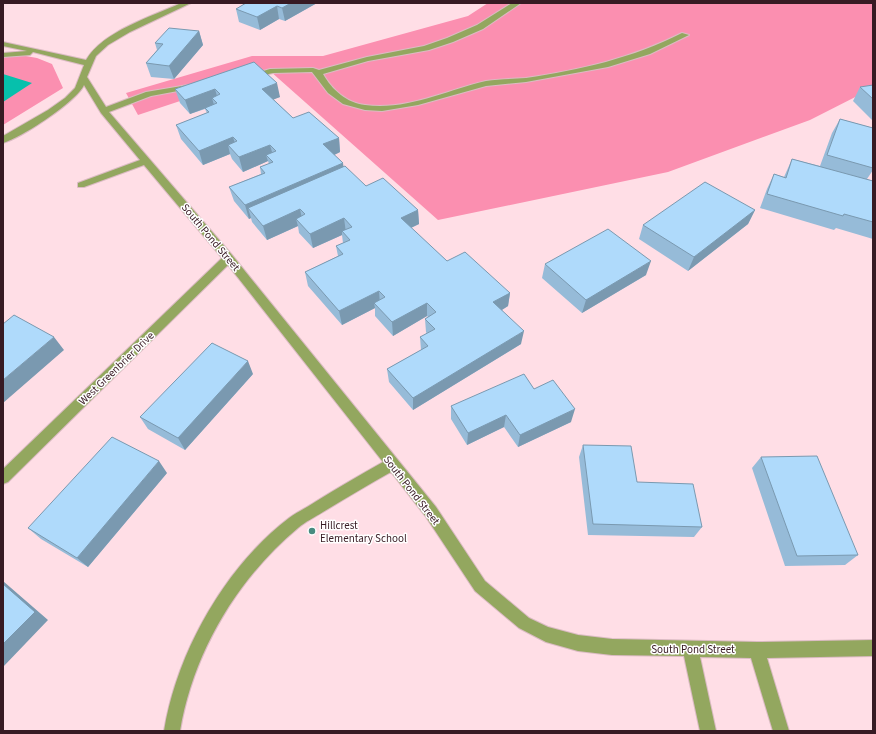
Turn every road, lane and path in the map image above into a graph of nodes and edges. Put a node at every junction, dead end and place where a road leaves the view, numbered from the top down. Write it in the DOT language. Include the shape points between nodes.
graph roads {
  1 [pos="187,3"];
  2 [pos="518,3"];
  3 [pos="685,35"];
  4 [pos="3,44"];
  5 [pos="44,52"];
  6 [pos="3,55"];
  7 [pos="87,63"];
  8 [pos="319,73"];
  9 [pos="84,78"];
  10 [pos="238,78"];
  11 [pos="199,85"];
  12 [pos="104,111"];
  13 [pos="3,140"];
  14 [pos="146,161"];
  15 [pos="81,185"];
  16 [pos="228,258"];
  17 [pos="392,464"];
  18 [pos="3,478"];
  19 [pos="873,648"];
  20 [pos="690,649"];
  21 [pos="757,650"];
  22 [pos="172,731"];
  23 [pos="708,731"];
  24 [pos="781,731"];
  1 -- 7 [label="street" via="121,35 97,50"];
  2 -- 8 [label="street" via="480,27 450,40"];
  3 -- 8 [label="street" via="648,52 595,67 523,80 489,83 401,106 383,108 350,104 330,90"];
  4 -- 5 [label="street"];
  5 -- 6 [label="street"];
  5 -- 7 [label="street"];
  7 -- 9 [label="street"];
  8 -- 10 [label="street" via="313,70 270,71"];
  9 -- 12 [label="street, South Pond Street"];
  9 -- 13 [label="street" via="75,93 62,104"];
  11 -- 12 [label="street" via="149,94"];
  12 -- 14 [label="street, South Pond Street"];
  14 -- 15 [label="street"];
  14 -- 16 [label="street, South Pond Street"];
  16 -- 17 [label="street, South Pond Street"];
  16 -- 18 [label="street, West Greenbrier Drive"];
  17 -- 20 [label="street, South Pond Street" via="431,512 480,586 524,622 546,634 578,643 642,649"];
  17 -- 22 [label="street" via="294,523 259,556 230,593 194,652 174,714"];
  19 -- 21 [label="street, South Pond Street"];
  20 -- 21 [label="street, South Pond Street"];
  20 -- 23 [label="street"];
  21 -- 24 [label="street"];
}
